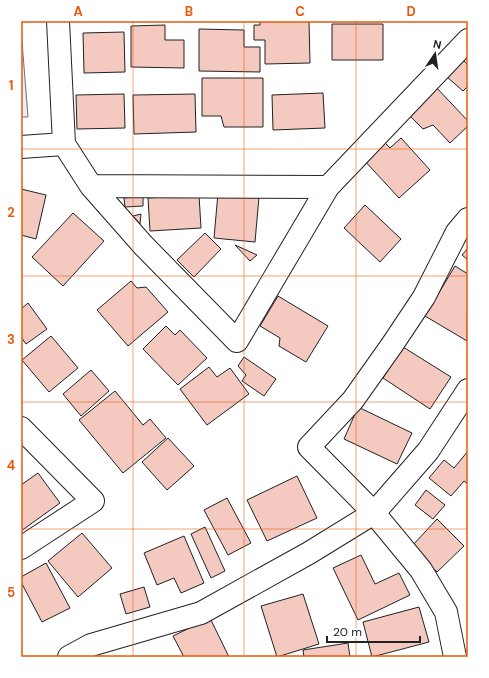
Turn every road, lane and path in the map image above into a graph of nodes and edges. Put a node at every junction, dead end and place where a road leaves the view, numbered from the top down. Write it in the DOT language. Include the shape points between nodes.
graph roads {
  1 [pos="58,21"];
  2 [pos="468,40"];
  3 [pos="64,144"];
  4 [pos="21,147"];
  5 [pos="91,186"];
  6 [pos="328,187"];
  7 [pos="468,218"];
  8 [pos="468,390"];
  9 [pos="461,416"];
  10 [pos="21,428"];
  11 [pos="374,513"];
  12 [pos="21,548"];
  13 [pos="69,657"];
  14 [pos="455,657"];
  1 -- 3 [label="street"];
  2 -- 6 [label="street"];
  3 -- 4 [label="street"];
  3 -- 5 [label="street"];
  5 -- 6 [label="street"];
  5 -- 6 [label="street" via="143,245 237,341"];
  7 -- 11 [label="street" via="457,232 424,297 392,345 353,400 309,447"];
  8 -- 9 [label="street"];
  9 -- 11 [label="street"];
  10 -- 12 [label="street" via="93,501"];
  11 -- 13 [label="street" via="310,553 201,612 91,645"];
  11 -- 14 [label="street" via="421,570 446,612"];
}
